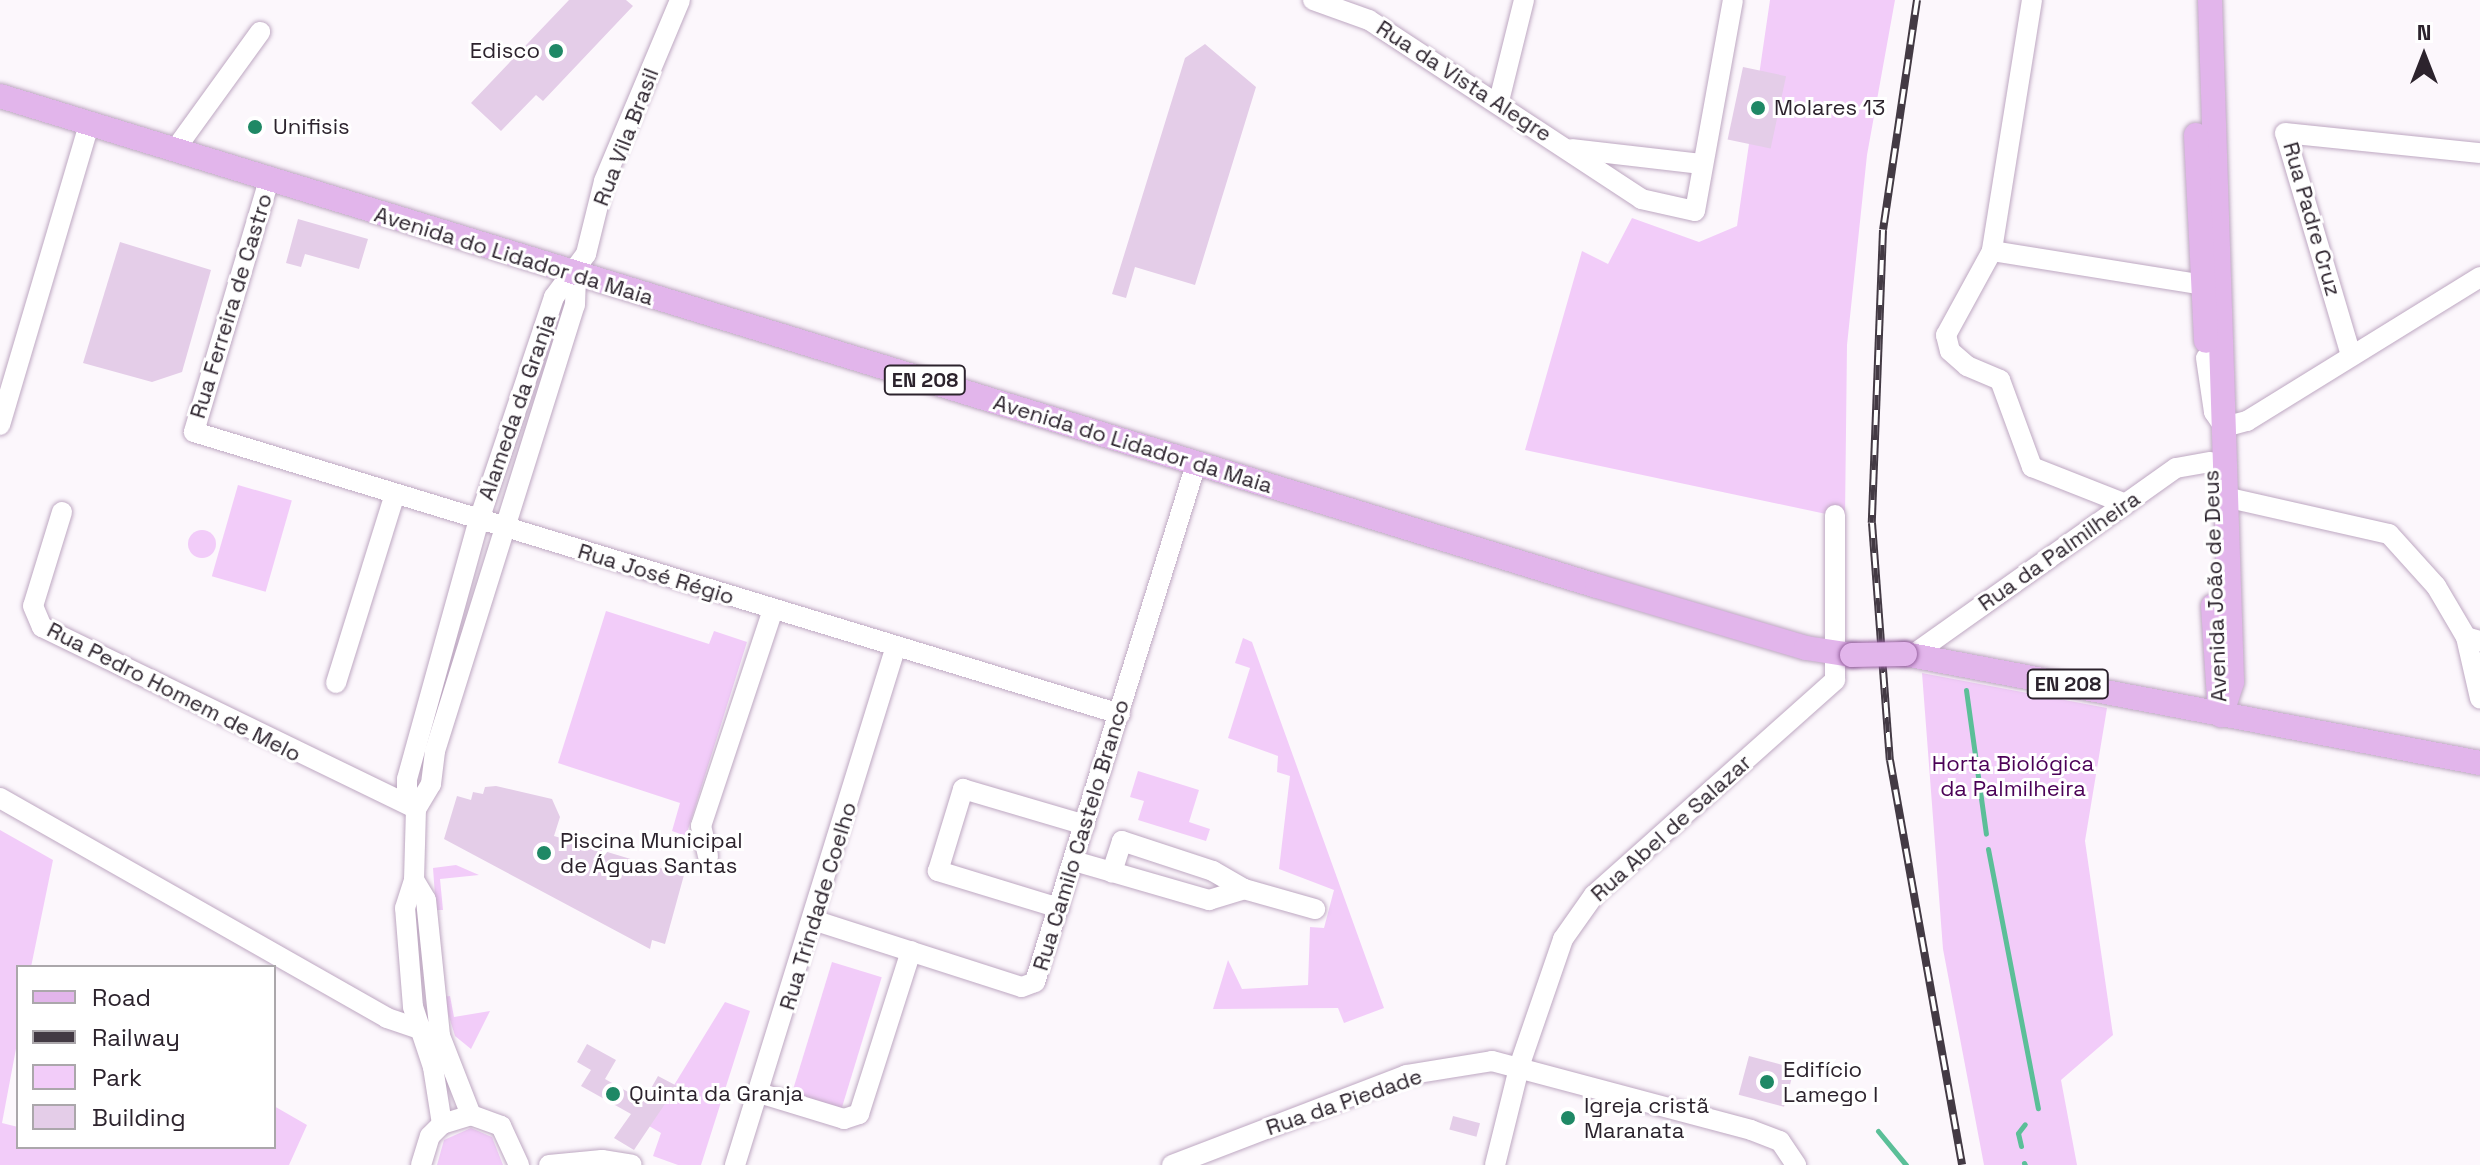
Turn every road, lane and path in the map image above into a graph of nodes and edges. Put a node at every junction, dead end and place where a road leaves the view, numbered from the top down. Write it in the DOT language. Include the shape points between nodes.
graph roads {
  1 [pos="680,0"];
  2 [pos="1313,0"];
  3 [pos="1524,0"];
  4 [pos="1733,0"];
  5 [pos="2032,0"];
  6 [pos="2196,0"];
  7 [pos="2210,0"];
  8 [pos="260,32"];
  9 [pos="0,96"];
  10 [pos="1499,101"];
  11 [pos="89,125"];
  12 [pos="1568,149"];
  13 [pos="174,151"];
  14 [pos="2480,153"];
  15 [pos="1702,164"];
  16 [pos="269,180"];
  17 [pos="1992,251"];
  18 [pos="576,275"];
  19 [pos="2480,277"];
  20 [pos="2204,285"];
  21 [pos="2350,352"];
  22 [pos="2206,358"];
  23 [pos="0,425"];
  24 [pos="2224,427"];
  25 [pos="194,432"];
  26 [pos="2210,462"];
  27 [pos="1196,464"];
  28 [pos="395,494"];
  29 [pos="2225,497"];
  30 [pos="2126,504"];
  31 [pos="62,512"];
  32 [pos="1835,515"];
  33 [pos="479,520"];
  34 [pos="504,529"];
  35 [pos="773,609"];
  36 [pos="2473,639"];
  37 [pos="896,646"];
  38 [pos="1845,654"];
  39 [pos="1909,654"];
  40 [pos="336,683"];
  41 [pos="2480,698"];
  42 [pos="1120,714"];
  43 [pos="2221,715"];
  44 [pos="2480,763"];
  45 [pos="0,798"];
  46 [pos="416,809"];
  47 [pos="1085,825"];
  48 [pos="708,856"];
  49 [pos="1074,861"];
  50 [pos="1112,872"];
  51 [pos="414,880"];
  52 [pos="1244,889"];
  53 [pos="1059,908"];
  54 [pos="1315,909"];
  55 [pos="813,920"];
  56 [pos="911,951"];
  57 [pos="419,1029"];
  58 [pos="440,1036"];
  59 [pos="1520,1064"];
  60 [pos="759,1093"];
  61 [pos="471,1115"];
  62 [pos="442,1124"];
  63 [pos="603,1163"];
  64 [pos="421,1165"];
  65 [pos="519,1165"];
  66 [pos="549,1165"];
  67 [pos="632,1165"];
  68 [pos="735,1165"];
  69 [pos="1172,1165"];
  70 [pos="1495,1165"];
  71 [pos="1796,1165"];
  1 -- 18 [label="street, Rua Vila Brasil" via="604,181"];
  2 -- 10 [label="street, Rua da Vista Alegre" via="1369,20"];
  3 -- 10 [label="street"];
  4 -- 15 [label="street"];
  5 -- 17 [label="street"];
  6 -- 20 [label="main road, Avenida João de Deus"];
  7 -- 24 [label="main road, Avenida João de Deus"];
  8 -- 13 [label="street"];
  9 -- 11 [label="main road, Avenida do Lidador da Maia / EN 208"];
  10 -- 12 [label="street, Rua da Vista Alegre"];
  11 -- 13 [label="main road, Avenida do Lidador da Maia / EN 208"];
  11 -- 23 [label="street"];
  12 -- 15 [label="street"];
  12 -- 15 [label="street, Rua da Vista Alegre" via="1641,199 1695,211"];
  13 -- 16 [label="main road, Avenida do Lidador da Maia / EN 208"];
  14 -- 21 [label="street, Rua Padre Cruz" via="2285,133"];
  16 -- 18 [label="main road, Avenida do Lidador da Maia / EN 208"];
  16 -- 25 [label="street, Rua Ferreira de Castro"];
  17 -- 20 [label="street"];
  17 -- 30 [label="street" via="1946,335 1950,351 1967,366 2000,380 2032,467"];
  18 -- 27 [label="main road, Avenida do Lidador da Maia / EN 208"];
  18 -- 33 [label="street, Alameda da Granja" via="554,297"];
  18 -- 34 [label="street, Alameda da Granja" via="575,305"];
  19 -- 21 [label="street"];
  20 -- 22 [label="main road, Avenida João de Deus"];
  21 -- 24 [label="street" via="2247,421"];
  22 -- 24 [label="street, Avenida João de Deus" via="2214,412"];
  22 -- 26 [label="main road, Avenida João de Deus"];
  24 -- 29 [label="main road, Avenida João de Deus"];
  25 -- 28 [label="street, Rua José Régio"];
  26 -- 30 [label="street, Rua da Palmilheira" via="2176,468"];
  26 -- 43 [label="main road, Avenida João de Deus"];
  27 -- 38 [label="main road, Avenida do Lidador da Maia / EN 208"];
  27 -- 42 [label="street, Rua Camilo Castelo Branco"];
  28 -- 33 [label="street, Rua José Régio"];
  28 -- 40 [label="street"];
  29 -- 36 [label="street" via="2389,534 2436,586"];
  29 -- 43 [label="main road, Avenida João de Deus" via="2232,682"];
  30 -- 39 [label="street, Rua da Palmilheira"];
  31 -- 46 [label="street, Rua Pedro Homem de Melo" via="33,606 42,627"];
  32 -- 38 [label="street, Rua Abel de Salazar"];
  33 -- 34 [label="street, Rua José Régio"];
  33 -- 46 [label="street, Alameda da Granja" via="407,779 407,796"];
  34 -- 35 [label="street, Rua José Régio"];
  34 -- 46 [label="street, Alameda da Granja" via="435,751 431,784"];
  35 -- 37 [label="street, Rua José Régio"];
  35 -- 48 [label="street" via="701,826"];
  36 -- 41 [label="street"];
  37 -- 42 [label="street, Rua José Régio"];
  37 -- 55 [label="street, Rua Trindade Coelho"];
  38 -- 39 [label="main road, Avenida do Lidador da Maia / EN 208, bridge"];
  38 -- 59 [label="street, Rua Abel de Salazar" via="1835,680 1594,895 1563,939"];
  39 -- 43 [label="main road, EN 208"];
  42 -- 47 [label="street, Rua Camilo Castelo Branco"];
  43 -- 44 [label="main road, EN 208"];
  45 -- 57 [label="street" via="387,1018"];
  46 -- 51 [label="street, Alameda da Granja"];
  47 -- 49 [label="street, Rua Camilo Castelo Branco"];
  47 -- 53 [label="street" via="963,789 938,871"];
  49 -- 50 [label="street"];
  49 -- 53 [label="street, Rua Camilo Castelo Branco"];
  50 -- 52 [label="street" via="1209,900"];
  50 -- 52 [label="street" via="1122,841"];
  51 -- 57 [label="street, Alameda da Granja" via="405,908"];
  51 -- 58 [label="street, Alameda da Granja" via="426,900"];
  52 -- 54 [label="street"];
  53 -- 56 [label="street, Rua Camilo Castelo Branco" via="1035,982 1022,987"];
  55 -- 56 [label="street, Rua Camilo Castelo Branco"];
  55 -- 60 [label="street, Rua Trindade Coelho"];
  56 -- 60 [label="street" via="859,1114 844,1119"];
  57 -- 58 [label="street"];
  57 -- 62 [label="street, Alameda da Granja"];
  58 -- 61 [label="street, Alameda da Granja"];
  59 -- 69 [label="street, Rua da Piedade" via="1492,1061 1406,1075"];
  59 -- 70 [label="street, Rua Abel de Salazar"];
  59 -- 71 [label="street" via="1534,1074 1751,1130 1780,1141"];
  60 -- 68 [label="street, Rua Trindade Coelho"];
  61 -- 62 [label="street"];
  61 -- 65 [label="street" via="501,1126"];
  62 -- 64 [label="street" via="430,1136"];
  63 -- 66 [label="street"];
  63 -- 67 [label="street"];
}
